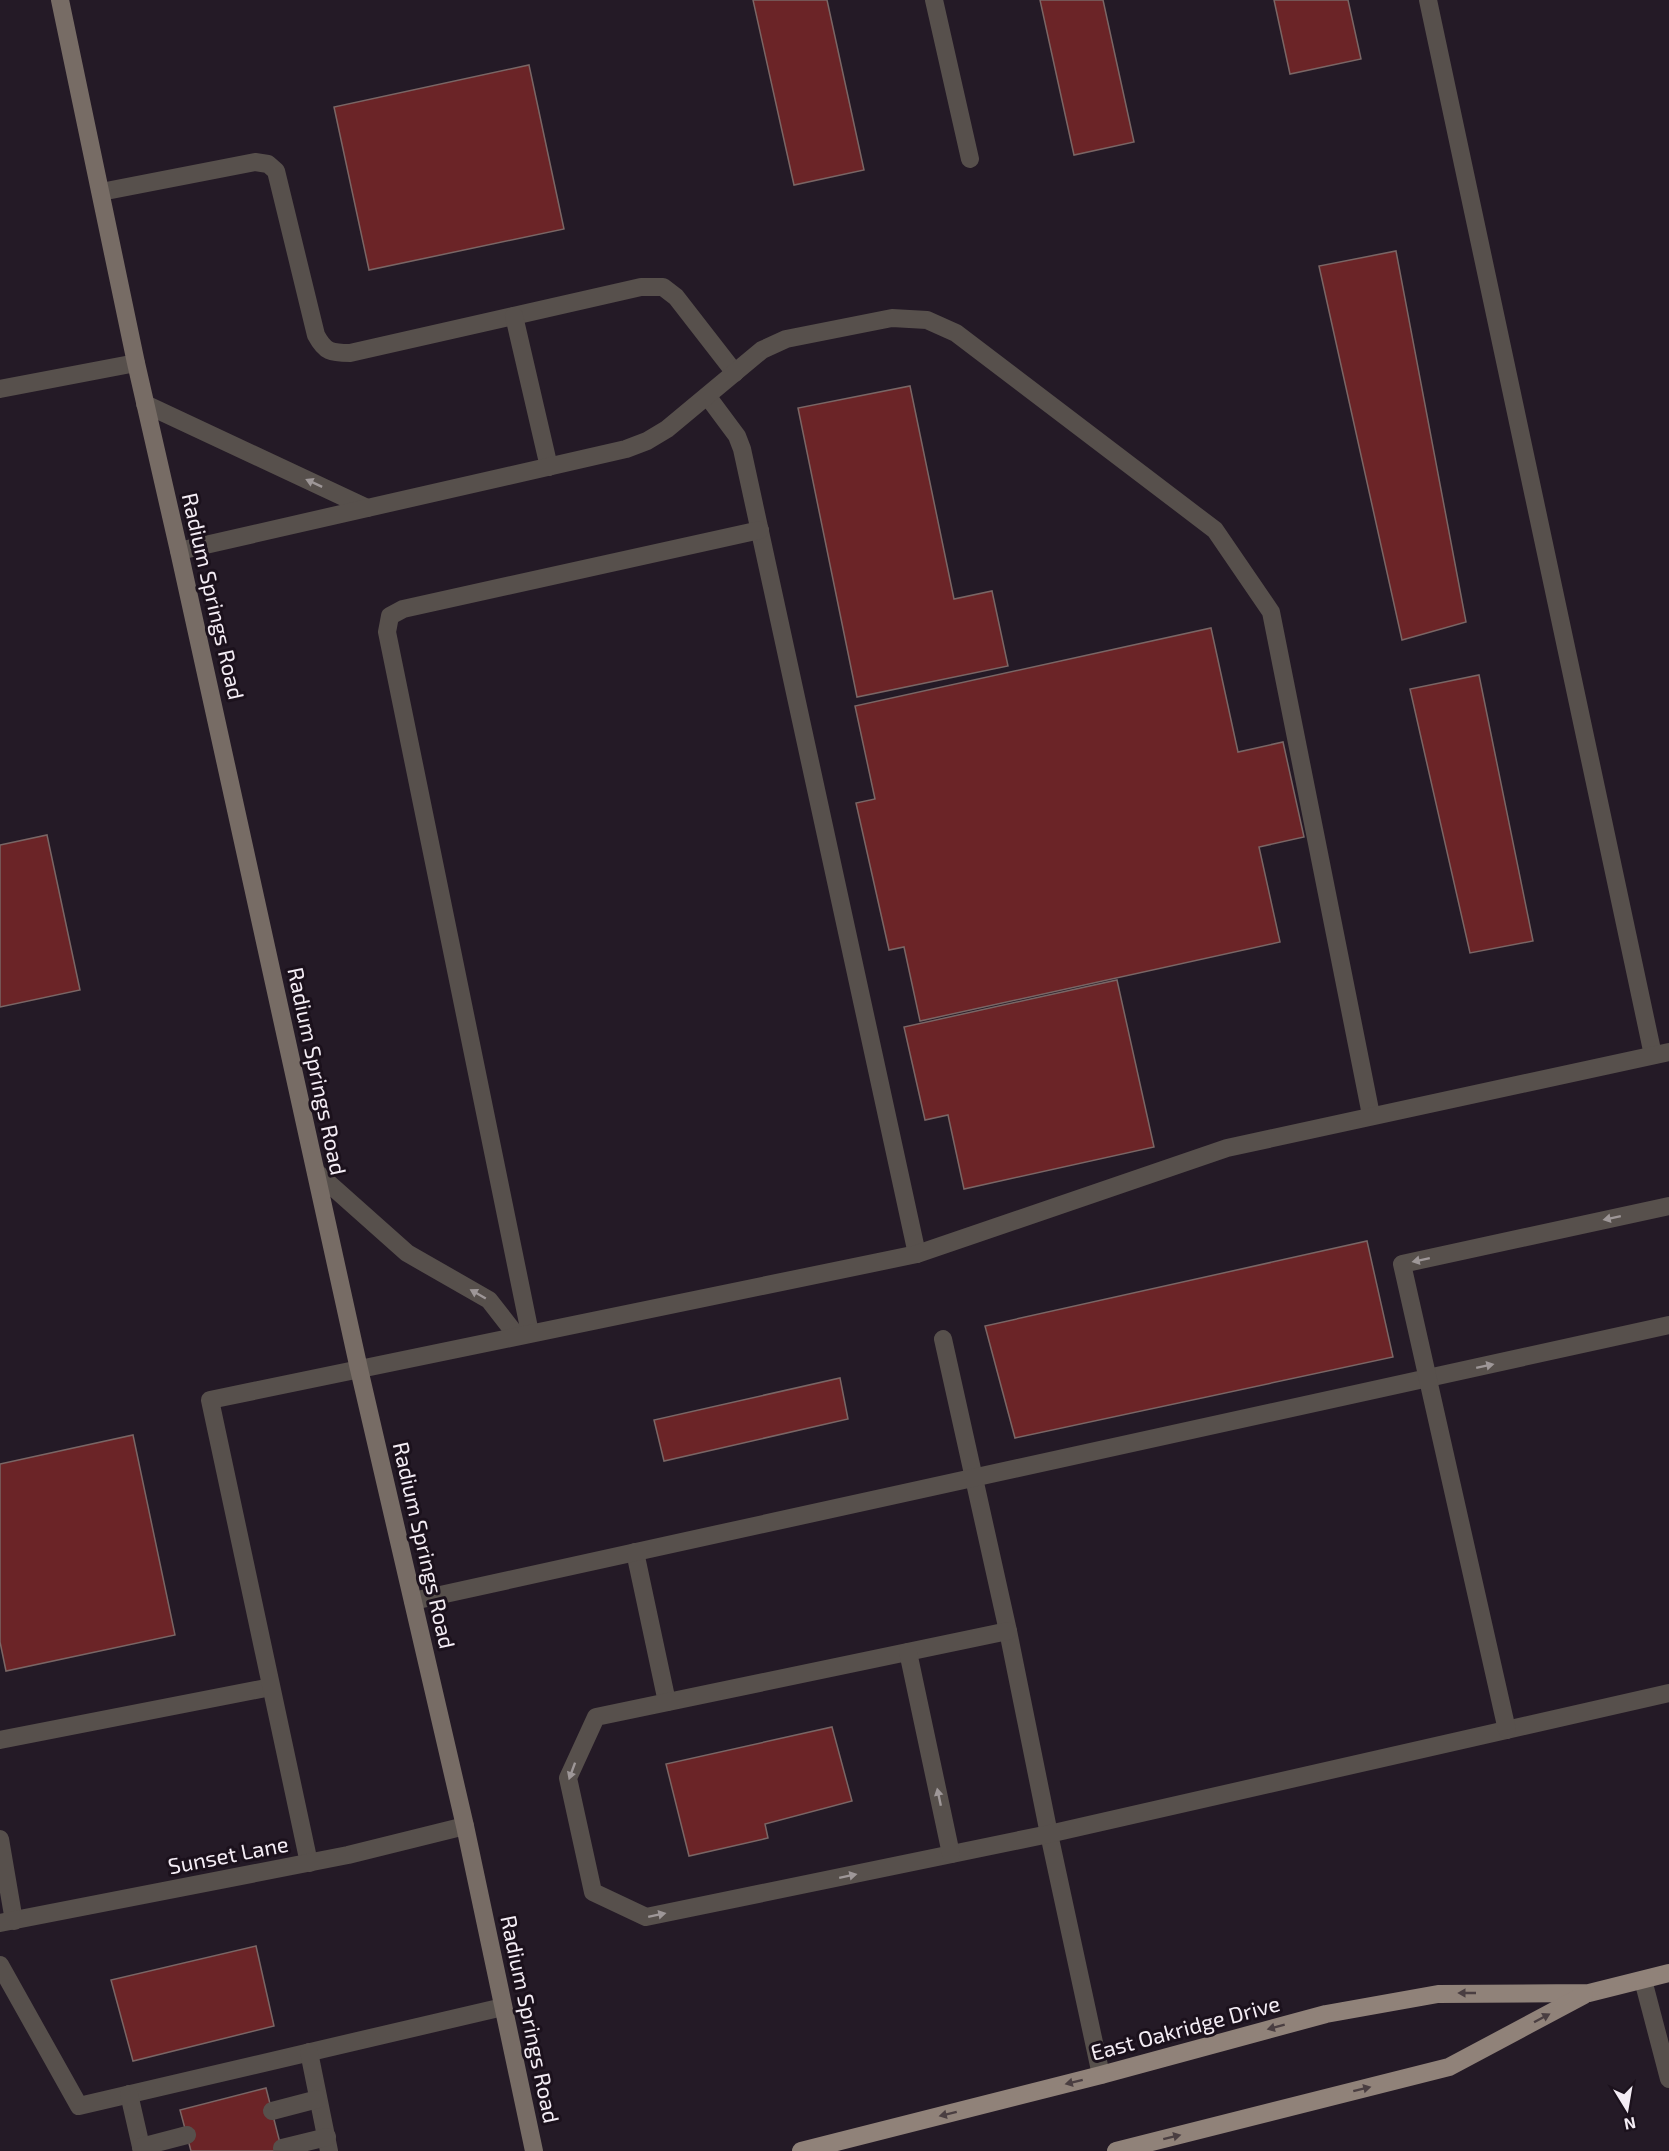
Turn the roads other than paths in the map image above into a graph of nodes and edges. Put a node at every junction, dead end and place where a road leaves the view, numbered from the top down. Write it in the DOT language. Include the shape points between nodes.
graph roads {
  1 [pos="60,0"];
  2 [pos="934,0"];
  3 [pos="1428,0"];
  4 [pos="970,159"];
  5 [pos="101,192"];
  6 [pos="514,315"];
  7 [pos="136,363"];
  8 [pos="735,374"];
  9 [pos="0,389"];
  10 [pos="708,397"];
  11 [pos="145,404"];
  12 [pos="549,467"];
  13 [pos="367,508"];
  14 [pos="760,530"];
  15 [pos="179,551"];
  16 [pos="1661,1054"];
  17 [pos="1371,1115"];
  18 [pos="316,1172"];
  19 [pos="1669,1206"];
  20 [pos="917,1254"];
  21 [pos="1669,1325"];
  22 [pos="523,1335"];
  23 [pos="943,1339"];
  24 [pos="359,1369"];
  25 [pos="1428,1378"];
  26 [pos="973,1478"];
  27 [pos="635,1552"];
  28 [pos="413,1601"];
  29 [pos="1008,1631"];
  30 [pos="908,1652"];
  31 [pos="271,1687"];
  32 [pos="1669,1693"];
  33 [pos="667,1702"];
  34 [pos="1507,1730"];
  35 [pos="0,1740"];
  36 [pos="465,1826"];
  37 [pos="1049,1834"];
  38 [pos="0,1839"];
  39 [pos="951,1854"];
  40 [pos="309,1863"];
  41 [pos="7,1922"];
  42 [pos="0,1965"];
  43 [pos="1669,1973"];
  44 [pos="1643,1980"];
  45 [pos="1588,1993"];
  46 [pos="503,2007"];
  47 [pos="309,2052"];
  48 [pos="1101,2075"];
  49 [pos="1669,2079"];
  50 [pos="129,2094"];
  51 [pos="318,2099"];
  52 [pos="272,2110"];
  53 [pos="187,2135"];
  54 [pos="328,2144"];
  55 [pos="282,2148"];
  56 [pos="141,2149"];
  57 [pos="534,2151"];
  58 [pos="801,2151"];
  59 [pos="1116,2151"];
  1 -- 5 [label="main road, Radium Springs Road"];
  2 -- 4 [label="street"];
  3 -- 16 [label="street"];
  5 -- 6 [label="street" via="255,162 268,164 276,171 316,334 322,346 333,353"];
  5 -- 7 [label="main road, Radium Springs Road"];
  6 -- 8 [label="street" via="641,287 663,287 676,297"];
  6 -- 12 [label="street"];
  7 -- 9 [label="street"];
  7 -- 11 [label="main road, Radium Springs Road"];
  8 -- 10 [label="street"];
  8 -- 17 [label="street" via="762,350 786,339 892,318 927,320 956,333 1215,530 1271,612"];
  10 -- 12 [label="street" via="647,441"];
  10 -- 14 [label="street" via="740,442"];
  13 -- 11 [label="street, one-way"];
  11 -- 15 [label="main road, Radium Springs Road"];
  12 -- 13 [label="street"];
  13 -- 15 [label="street"];
  14 -- 20 [label="street"];
  14 -- 22 [label="street" via="403,609 390,616 387,632 391,656"];
  15 -- 18 [label="main road, Radium Springs Road"];
  16 -- 17 [label="street"];
  17 -- 20 [label="street" via="1227,1148"];
  22 -- 18 [label="street, one-way" via="489,1300 407,1253"];
  18 -- 24 [label="main road, Radium Springs Road"];
  19 -- 25 [label="street, one-way" via="1402,1264"];
  20 -- 22 [label="street"];
  25 -- 21 [label="street, one-way"];
  22 -- 24 [label="street"];
  23 -- 26 [label="street"];
  24 -- 28 [label="main road, Radium Springs Road"];
  24 -- 31 [label="street" via="210,1400"];
  25 -- 26 [label="street"];
  25 -- 34 [label="street"];
  26 -- 27 [label="street"];
  26 -- 29 [label="street"];
  27 -- 28 [label="street"];
  27 -- 33 [label="street"];
  28 -- 36 [label="main road, Radium Springs Road"];
  29 -- 30 [label="street"];
  29 -- 37 [label="street"];
  30 -- 33 [label="street"];
  39 -- 30 [label="street, one-way"];
  31 -- 35 [label="street"];
  31 -- 40 [label="street"];
  32 -- 34 [label="street"];
  33 -- 39 [label="street, one-way" via="596,1717 568,1778 593,1892 646,1917"];
  34 -- 37 [label="street"];
  36 -- 40 [label="street, Sunset Lane"];
  36 -- 46 [label="main road, Radium Springs Road"];
  37 -- 39 [label="street"];
  37 -- 48 [label="street"];
  38 -- 41 [label="street"];
  40 -- 41 [label="street, Sunset Lane"];
  42 -- 50 [label="street" via="79,2106"];
  43 -- 44 [label="main road, East Oakridge Drive"];
  44 -- 45 [label="main road, East Oakridge Drive"];
  44 -- 49 [label="street"];
  45 -- 48 [label="main road, East Oakridge Drive, one-way" via="1438,1994 1326,2014"];
  59 -- 45 [label="main road, East Oakridge Drive, one-way" via="1449,2067"];
  46 -- 47 [label="street"];
  46 -- 57 [label="main road, Radium Springs Road"];
  47 -- 50 [label="street"];
  47 -- 51 [label="street"];
  48 -- 58 [label="main road, East Oakridge Drive, one-way"];
  50 -- 56 [label="street"];
  51 -- 52 [label="street"];
  51 -- 54 [label="street"];
  53 -- 56 [label="street"];
  54 -- 55 [label="street"];
}
